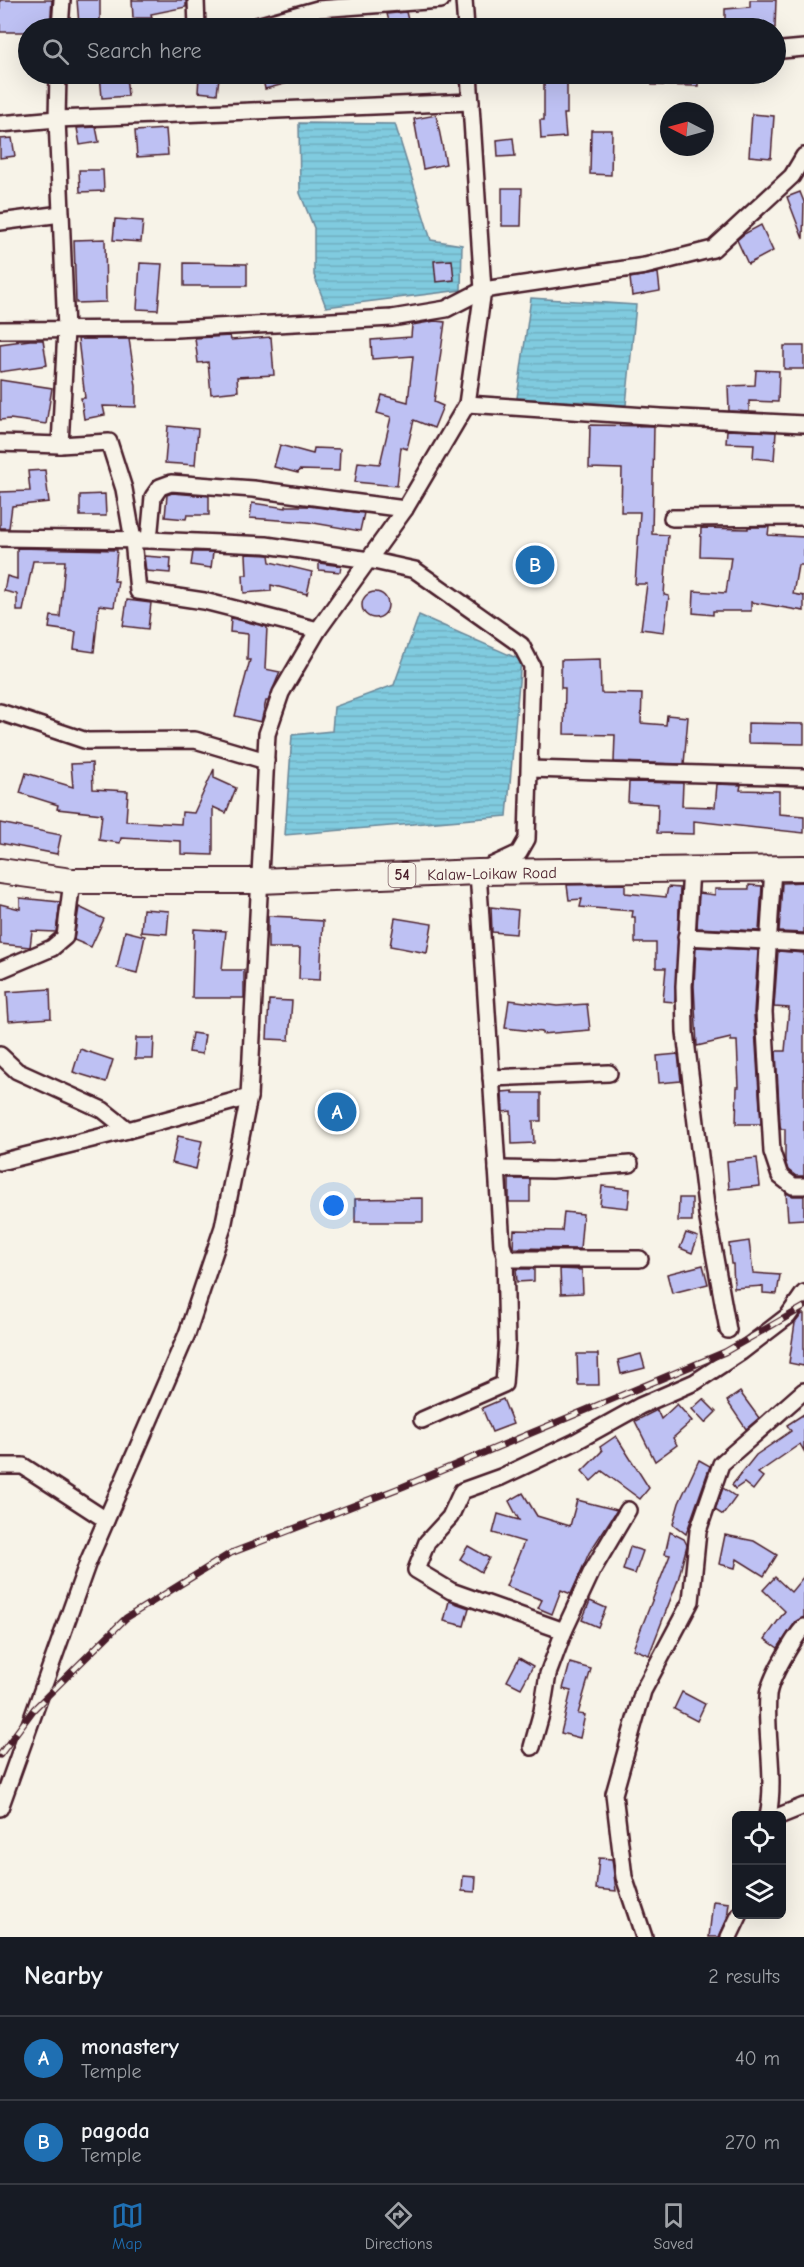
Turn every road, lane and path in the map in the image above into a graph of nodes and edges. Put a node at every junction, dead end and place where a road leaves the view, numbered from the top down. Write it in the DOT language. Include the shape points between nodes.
graph roads {
  1 [pos="62,0"];
  2 [pos="196,0"];
  3 [pos="441,0"];
  4 [pos="464,0"];
  5 [pos="61,18"];
  6 [pos="197,18"];
  7 [pos="286,18"];
  8 [pos="465,18"];
  9 [pos="804,48"];
  10 [pos="786,50"];
  11 [pos="58,84"];
  12 [pos="470,84"];
  13 [pos="471,102"];
  14 [pos="57,119"];
  15 [pos="0,124"];
  16 [pos="804,156"];
  17 [pos="61,214"];
  18 [pos="0,222"];
  19 [pos="483,290"];
  20 [pos="0,330"];
  21 [pos="66,330"];
  22 [pos="467,404"];
  23 [pos="804,424"];
  24 [pos="0,443"];
  25 [pos="60,445"];
  26 [pos="405,509"];
  27 [pos="804,517"];
  28 [pos="672,518"];
  29 [pos="0,538"];
  30 [pos="133,540"];
  31 [pos="149,540"];
  32 [pos="369,560"];
  33 [pos="318,630"];
  34 [pos="0,712"];
  35 [pos="266,761"];
  36 [pos="530,769"];
  37 [pos="804,777"];
  38 [pos="773,868"];
  39 [pos="804,868"];
  40 [pos="691,869"];
  41 [pos="0,871"];
  42 [pos="478,872"];
  43 [pos="72,881"];
  44 [pos="260,881"];
  45 [pos="686,937"];
  46 [pos="767,941"];
  47 [pos="804,943"];
  48 [pos="0,970"];
  49 [pos="0,1055"];
  50 [pos="609,1073"];
  51 [pos="491,1078"];
  52 [pos="249,1097"];
  53 [pos="128,1130"];
  54 [pos="0,1162"];
  55 [pos="630,1164"];
  56 [pos="497,1169"];
  57 [pos="804,1186"];
  58 [pos="505,1254"];
  59 [pos="640,1259"];
  60 [pos="804,1293"];
  61 [pos="728,1330"];
  62 [pos="804,1391"];
  63 [pos="422,1420"];
  64 [pos="0,1466"];
  65 [pos="628,1510"];
  66 [pos="106,1520"];
  67 [pos="804,1627"];
  68 [pos="564,1631"];
  69 [pos="531,1747"];
  70 [pos="804,1806"];
  71 [pos="0,1808"];
  72 [pos="769,1811"];
  73 [pos="786,1812"];
  74 [pos="738,1919"];
  75 [pos="644,1937"];
  76 [pos="729,1937"];
  1 -- 5 [label="street"];
  2 -- 6 [label="street"];
  3 -- 7 [label="street" via="318,9"];
  4 -- 8 [label="street"];
  9 -- 10 [label="street"];
  11 -- 14 [label="street"];
  12 -- 13 [label="street"];
  13 -- 14 [label="street"];
  13 -- 19 [label="street"];
  14 -- 15 [label="street"];
  14 -- 17 [label="street"];
  16 -- 19 [label="street" via="792,176 713,249 645,266"];
  17 -- 18 [label="street"];
  17 -- 21 [label="street"];
  19 -- 21 [label="street" via="446,309 392,318 176,329"];
  19 -- 22 [label="street"];
  20 -- 21 [label="street"];
  21 -- 25 [label="street"];
  22 -- 23 [label="street"];
  22 -- 26 [label="street"];
  24 -- 25 [label="street"];
  25 -- 30 [label="street" via="109,442 124,489"];
  26 -- 31 [label="street" via="253,489 171,483 160,487 153,496"];
  26 -- 32 [label="street"];
  27 -- 28 [label="street"];
  29 -- 30 [label="street"];
  30 -- 31 [label="street"];
  30 -- 33 [label="street" via="138,591 204,601"];
  31 -- 32 [label="street" via="266,545"];
  32 -- 33 [label="street"];
  32 -- 36 [label="street" via="415,570 521,645 532,666"];
  33 -- 35 [label="street" via="281,693 267,734"];
  34 -- 35 [label="street" via="87,741 195,740"];
  35 -- 44 [label="street"];
  36 -- 37 [label="street"];
  36 -- 42 [label="street" via="527,839 519,853"];
  38 -- 39 [label="main road, Kalaw-Loikaw Road / 54"];
  38 -- 40 [label="main road, Kalaw-Loikaw Road / 54"];
  38 -- 46 [label="street"];
  40 -- 42 [label="main road, Kalaw-Loikaw Road / 54"];
  40 -- 45 [label="street"];
  41 -- 43 [label="main road, Kalaw-Loikaw Road / 54"];
  42 -- 44 [label="main road, Kalaw-Loikaw Road / 54"];
  42 -- 51 [label="street"];
  43 -- 44 [label="main road, Kalaw-Loikaw Road / 54"];
  43 -- 48 [label="street" via="64,937 52,948"];
  44 -- 52 [label="street"];
  45 -- 46 [label="street"];
  45 -- 61 [label="street" via="685,1032 689,1073 707,1214"];
  46 -- 47 [label="street"];
  46 -- 57 [label="street" via="764,1012 772,1152 780,1176 794,1186"];
  49 -- 53 [label="street" via="17,1071 103,1110"];
  50 -- 51 [label="street"];
  51 -- 56 [label="street"];
  52 -- 53 [label="street"];
  52 -- 66 [label="street" via="223,1227 190,1323"];
  53 -- 54 [label="street"];
  55 -- 56 [label="street" via="551,1170"];
  56 -- 58 [label="street"];
  58 -- 59 [label="street" via="511,1259"];
  58 -- 63 [label="street" via="504,1384"];
  60 -- 68 [label="street" via="788,1316 695,1382 501,1477 462,1491 450,1517 427,1542 416,1570 451,1591"];
  62 -- 75 [label="street" via="721,1464 698,1531 691,1601 643,1691 614,1794 624,1877"];
  64 -- 66 [label="street" via="23,1466"];
  65 -- 68 [label="street" via="592,1571"];
  66 -- 71 [label="street"];
  67 -- 72 [label="street" via="793,1640 768,1693 772,1793"];
  68 -- 69 [label="street" via="548,1674"];
  70 -- 73 [label="street"];
  74 -- 76 [label="street"];
}
